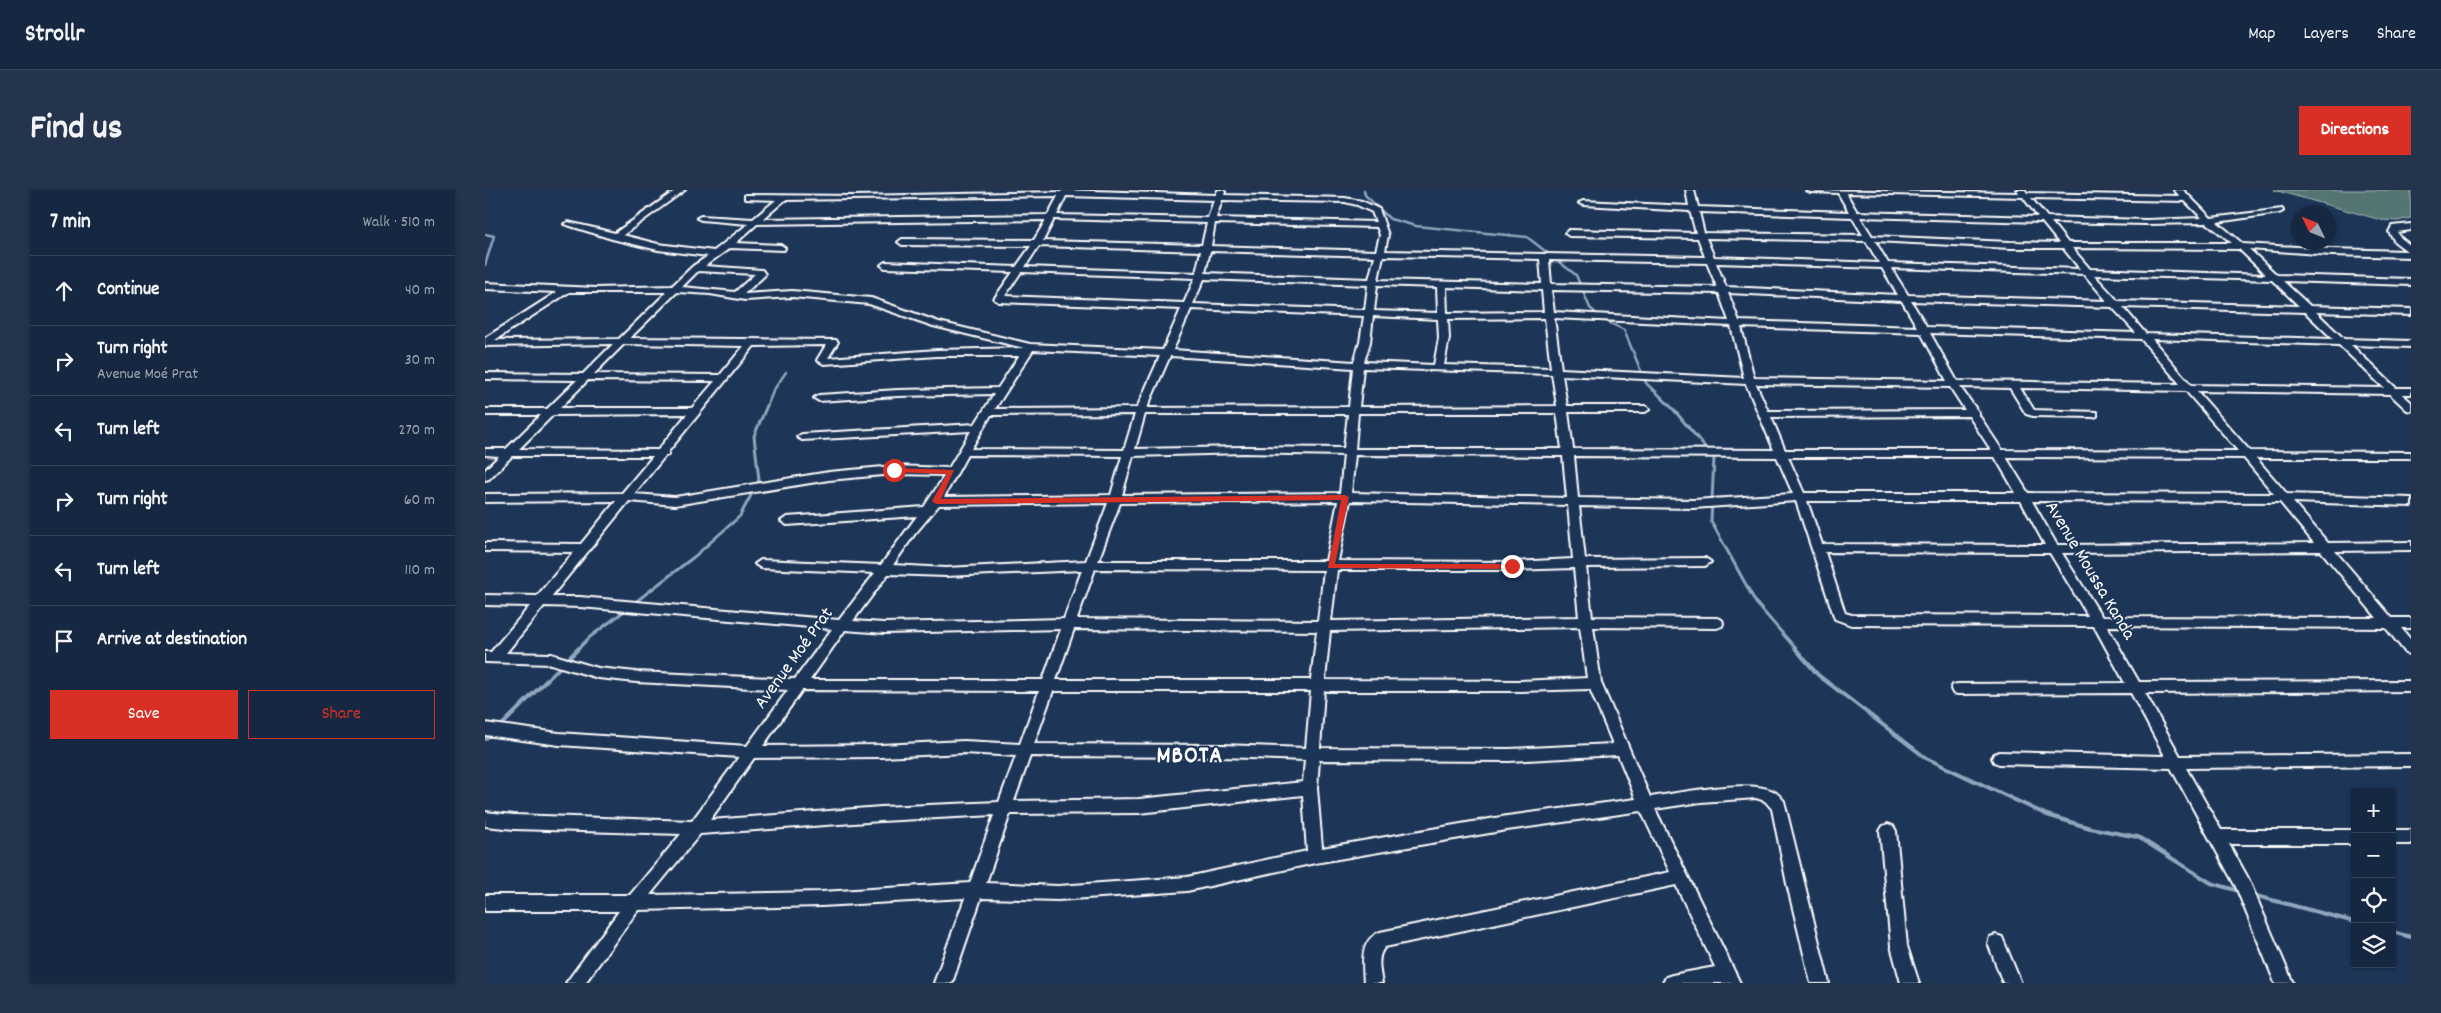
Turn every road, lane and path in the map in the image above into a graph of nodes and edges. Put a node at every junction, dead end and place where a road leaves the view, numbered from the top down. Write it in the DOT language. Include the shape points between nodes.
graph roads {
  1 [pos="681,190"];
  2 [pos="793,190"];
  3 [pos="1690,190"];
  4 [pos="1810,190"];
  5 [pos="2178,190"];
  6 [pos="1840,191"];
  7 [pos="1065,192"];
  8 [pos="2024,193"];
  9 [pos="1221,194"];
  10 [pos="1345,195"];
  11 [pos="748,197"];
  12 [pos="783,198"];
  13 [pos="2186,199"];
  14 [pos="1583,203"];
  15 [pos="1695,210"];
  16 [pos="2279,211"];
  17 [pos="1855,215"];
  18 [pos="1053,217"];
  19 [pos="701,218"];
  20 [pos="2047,219"];
  21 [pos="755,222"];
  22 [pos="1211,222"];
  23 [pos="2211,222"];
  24 [pos="568,224"];
  25 [pos="1382,225"];
  26 [pos="2411,226"];
  27 [pos="1569,233"];
  28 [pos="1702,234"];
  29 [pos="615,237"];
  30 [pos="1868,238"];
  31 [pos="902,242"];
  32 [pos="1037,243"];
  33 [pos="2066,244"];
  34 [pos="728,245"];
  35 [pos="2241,246"];
  36 [pos="781,248"];
  37 [pos="1206,248"];
  38 [pos="2411,250"];
  39 [pos="1381,253"];
  40 [pos="716,254"];
  41 [pos="2411,254"];
  42 [pos="1544,257"];
  43 [pos="1711,260"];
  44 [pos="885,265"];
  45 [pos="1885,265"];
  46 [pos="696,268"];
  47 [pos="1020,270"];
  48 [pos="2088,273"];
  49 [pos="1200,276"];
  50 [pos="2273,278"];
  51 [pos="1373,282"];
  52 [pos="2411,282"];
  53 [pos="1441,284"];
  54 [pos="485,286"];
  55 [pos="1547,286"];
  56 [pos="568,289"];
  57 [pos="673,290"];
  58 [pos="1723,290"];
  59 [pos="737,296"];
  60 [pos="1905,298"];
  61 [pos="2113,302"];
  62 [pos="1189,306"];
  63 [pos="2307,309"];
  64 [pos="1369,312"];
  65 [pos="2411,312"];
  66 [pos="1550,315"];
  67 [pos="1443,316"];
  68 [pos="1735,323"];
  69 [pos="1924,330"];
  70 [pos="2144,336"];
  71 [pos="485,342"];
  72 [pos="622,342"];
  73 [pos="751,343"];
  74 [pos="2344,343"];
  75 [pos="2411,344"];
  76 [pos="1028,350"];
  77 [pos="1165,354"];
  78 [pos="1358,365"];
  79 [pos="1439,367"];
  80 [pos="1556,372"];
  81 [pos="589,375"];
  82 [pos="485,376"];
  83 [pos="724,378"];
  84 [pos="1750,381"];
  85 [pos="1954,385"];
  86 [pos="2015,386"];
  87 [pos="2190,389"];
  88 [pos="2392,390"];
  89 [pos="2411,391"];
  90 [pos="1001,392"];
  91 [pos="819,398"];
  92 [pos="2411,408"];
  93 [pos="1353,409"];
  94 [pos="1645,409"];
  95 [pos="1563,410"];
  96 [pos="697,411"];
  97 [pos="1141,411"];
  98 [pos="485,412"];
  99 [pos="987,412"];
  100 [pos="550,413"];
  101 [pos="1974,413"];
  102 [pos="1766,414"];
  103 [pos="2093,414"];
  104 [pos="978,427"];
  105 [pos="802,437"];
  106 [pos="485,452"];
  107 [pos="509,452"];
  108 [pos="963,452"];
  109 [pos="1349,452"];
  110 [pos="1568,452"];
  111 [pos="1998,452"];
  112 [pos="664,453"];
  113 [pos="1129,453"];
  114 [pos="1783,453"];
  115 [pos="2247,454"];
  116 [pos="2411,455"];
  117 [pos="951,472"];
  118 [pos="485,476"];
  119 [pos="627,497"];
  120 [pos="1345,497"];
  121 [pos="1800,497"];
  122 [pos="2024,497"];
  123 [pos="485,498"];
  124 [pos="2284,498"];
  125 [pos="1115,501"];
  126 [pos="1574,501"];
  127 [pos="2411,502"];
  128 [pos="931,506"];
  129 [pos="787,521"];
  130 [pos="2411,546"];
  131 [pos="485,547"];
  132 [pos="2052,547"];
  133 [pos="2325,547"];
  134 [pos="585,548"];
  135 [pos="1816,548"];
  136 [pos="1705,562"];
  137 [pos="1579,563"];
  138 [pos="761,564"];
  139 [pos="1090,565"];
  140 [pos="1331,566"];
  141 [pos="883,570"];
  142 [pos="485,600"];
  143 [pos="542,601"];
  144 [pos="2098,620"];
  145 [pos="1586,622"];
  146 [pos="1717,623"];
  147 [pos="2389,623"];
  148 [pos="2411,623"];
  149 [pos="1069,624"];
  150 [pos="841,626"];
  151 [pos="1325,626"];
  152 [pos="2411,650"];
  153 [pos="490,657"];
  154 [pos="1594,683"];
  155 [pos="799,685"];
  156 [pos="1048,685"];
  157 [pos="1318,685"];
  158 [pos="2411,686"];
  159 [pos="2135,688"];
  160 [pos="1958,689"];
  161 [pos="485,729"];
  162 [pos="1622,748"];
  163 [pos="1025,750"];
  164 [pos="749,752"];
  165 [pos="1313,753"];
  166 [pos="1999,758"];
  167 [pos="2411,760"];
  168 [pos="2174,762"];
  169 [pos="1309,788"];
  170 [pos="1646,805"];
  171 [pos="1005,808"];
  172 [pos="485,819"];
  173 [pos="696,828"];
  174 [pos="1888,831"];
  175 [pos="2411,836"];
  176 [pos="2351,837"];
  177 [pos="2396,837"];
  178 [pos="2216,838"];
  179 [pos="1315,856"];
  180 [pos="1680,877"];
  181 [pos="976,890"];
  182 [pos="485,903"];
  183 [pos="634,904"];
  184 [pos="1996,943"];
  185 [pos="1728,978"];
  186 [pos="575,983"];
  187 [pos="943,983"];
  188 [pos="1373,983"];
  189 [pos="1672,983"];
  190 [pos="1820,983"];
  191 [pos="1909,983"];
  192 [pos="2012,983"];
  193 [pos="2284,983"];
  1 -- 29 [label="street"];
  2 -- 12 [label="street"];
  3 -- 15 [label="street"];
  4 -- 6 [label="street"];
  5 -- 13 [label="street"];
  6 -- 8 [label="street"];
  6 -- 17 [label="street, Avenue Moussa Kanda"];
  7 -- 9 [label="street"];
  7 -- 12 [label="street"];
  7 -- 18 [label="street"];
  8 -- 13 [label="street"];
  8 -- 20 [label="street"];
  9 -- 10 [label="street"];
  9 -- 22 [label="street"];
  10 -- 25 [label="street" via="1376,211"];
  11 -- 12 [label="street"];
  12 -- 21 [label="street"];
  13 -- 23 [label="street"];
  14 -- 15 [label="street"];
  15 -- 17 [label="street"];
  15 -- 28 [label="street"];
  16 -- 23 [label="street"];
  17 -- 20 [label="street"];
  17 -- 30 [label="street, Avenue Moussa Kanda"];
  18 -- 21 [label="street"];
  18 -- 22 [label="street"];
  18 -- 32 [label="street"];
  19 -- 21 [label="street"];
  20 -- 23 [label="street"];
  20 -- 33 [label="street"];
  21 -- 34 [label="street"];
  22 -- 25 [label="street"];
  22 -- 37 [label="street"];
  23 -- 35 [label="street"];
  24 -- 29 [label="street"];
  25 -- 39 [label="street"];
  26 -- 38 [label="street" via="2395,228 2393,232"];
  27 -- 28 [label="street"];
  28 -- 30 [label="street"];
  28 -- 43 [label="street"];
  29 -- 40 [label="street" via="679,251"];
  30 -- 33 [label="street" via="2010,245"];
  30 -- 45 [label="street, Avenue Moussa Kanda"];
  31 -- 32 [label="street"];
  32 -- 37 [label="street"];
  32 -- 47 [label="street"];
  33 -- 35 [label="street"];
  33 -- 48 [label="street"];
  34 -- 36 [label="street"];
  34 -- 40 [label="street"];
  35 -- 41 [label="street"];
  35 -- 50 [label="street"];
  37 -- 39 [label="street"];
  37 -- 49 [label="street"];
  39 -- 42 [label="street"];
  39 -- 51 [label="street"];
  40 -- 46 [label="street"];
  42 -- 43 [label="street"];
  42 -- 55 [label="street"];
  43 -- 45 [label="street"];
  43 -- 58 [label="street"];
  44 -- 47 [label="street"];
  45 -- 48 [label="street"];
  45 -- 60 [label="street, Avenue Moussa Kanda"];
  46 -- 57 [label="street"];
  46 -- 59 [label="street" via="761,274"];
  47 -- 49 [label="street"];
  47 -- 62 [label="street" via="999,299"];
  48 -- 50 [label="street"];
  48 -- 61 [label="street"];
  49 -- 51 [label="street"];
  49 -- 62 [label="street"];
  50 -- 52 [label="street"];
  50 -- 63 [label="street"];
  51 -- 53 [label="street"];
  51 -- 64 [label="street"];
  53 -- 55 [label="street"];
  53 -- 67 [label="street"];
  54 -- 56 [label="street"];
  55 -- 58 [label="street"];
  55 -- 66 [label="street"];
  56 -- 57 [label="street"];
  56 -- 71 [label="street"];
  57 -- 59 [label="street"];
  57 -- 72 [label="street"];
  58 -- 60 [label="street"];
  58 -- 68 [label="street"];
  59 -- 76 [label="street" via="792,294 871,301 936,324"];
  60 -- 61 [label="street"];
  60 -- 69 [label="street, Avenue Moussa Kanda"];
  61 -- 63 [label="street"];
  61 -- 70 [label="street"];
  62 -- 64 [label="street"];
  62 -- 77 [label="street"];
  63 -- 65 [label="street"];
  63 -- 74 [label="street"];
  64 -- 67 [label="street"];
  64 -- 78 [label="street"];
  66 -- 67 [label="street"];
  66 -- 68 [label="street"];
  66 -- 80 [label="street"];
  67 -- 79 [label="street" via="1444,338"];
  68 -- 69 [label="street"];
  68 -- 84 [label="street"];
  69 -- 70 [label="street"];
  69 -- 85 [label="street, Avenue Moussa Kanda"];
  70 -- 74 [label="street"];
  70 -- 87 [label="street"];
  71 -- 72 [label="street"];
  72 -- 73 [label="street"];
  72 -- 81 [label="street"];
  73 -- 76 [label="street" via="833,342 824,361"];
  73 -- 83 [label="street"];
  74 -- 75 [label="street"];
  74 -- 88 [label="street"];
  76 -- 77 [label="street"];
  76 -- 90 [label="street, Avenue Moé Prat"];
  77 -- 78 [label="street"];
  77 -- 97 [label="street"];
  78 -- 79 [label="street"];
  78 -- 93 [label="street"];
  79 -- 80 [label="street"];
  80 -- 84 [label="street"];
  80 -- 95 [label="street"];
  81 -- 82 [label="street"];
  81 -- 83 [label="street"];
  81 -- 100 [label="street"];
  83 -- 96 [label="street"];
  84 -- 85 [label="street"];
  84 -- 102 [label="street"];
  85 -- 86 [label="street"];
  85 -- 101 [label="street, Avenue Moussa Kanda"];
  86 -- 87 [label="street"];
  86 -- 103 [label="street" via="2030,412"];
  87 -- 88 [label="street"];
  87 -- 115 [label="street"];
  88 -- 89 [label="street"];
  88 -- 92 [label="street"];
  90 -- 91 [label="street"];
  90 -- 99 [label="street, Avenue Moé Prat"];
  93 -- 95 [label="street"];
  93 -- 97 [label="street"];
  93 -- 109 [label="street"];
  94 -- 95 [label="street"];
  95 -- 110 [label="street"];
  96 -- 100 [label="street"];
  96 -- 112 [label="street"];
  97 -- 99 [label="street"];
  97 -- 113 [label="street"];
  98 -- 100 [label="street"];
  99 -- 104 [label="street, Avenue Moé Prat"];
  100 -- 107 [label="street"];
  101 -- 102 [label="street"];
  101 -- 111 [label="street, Avenue Moussa Kanda"];
  102 -- 114 [label="street"];
  104 -- 105 [label="street"];
  104 -- 108 [label="street, Avenue Moé Prat"];
  106 -- 107 [label="street"];
  107 -- 112 [label="street"];
  107 -- 118 [label="street"];
  108 -- 113 [label="street"];
  108 -- 117 [label="street, Avenue Moé Prat"];
  109 -- 110 [label="street"];
  109 -- 113 [label="street"];
  109 -- 120 [label="street"];
  110 -- 114 [label="street"];
  110 -- 126 [label="street"];
  111 -- 114 [label="street"];
  111 -- 115 [label="street"];
  111 -- 122 [label="street, Avenue Moussa Kanda"];
  112 -- 119 [label="street"];
  113 -- 125 [label="street"];
  114 -- 121 [label="street"];
  115 -- 116 [label="street"];
  115 -- 124 [label="street"];
  117 -- 119 [label="street" via="894,470 829,476 682,500"];
  117 -- 128 [label="street, Avenue Moé Prat"];
  119 -- 123 [label="street"];
  119 -- 134 [label="street"];
  120 -- 125 [label="street"];
  120 -- 126 [label="street"];
  120 -- 140 [label="street"];
  121 -- 122 [label="street"];
  121 -- 126 [label="street" via="1693,504"];
  121 -- 135 [label="street"];
  122 -- 124 [label="street"];
  122 -- 132 [label="street, Avenue Moussa Kanda"];
  124 -- 127 [label="street"];
  124 -- 133 [label="street"];
  125 -- 128 [label="street" via="1054,498"];
  125 -- 139 [label="street"];
  126 -- 137 [label="street"];
  128 -- 129 [label="street"];
  128 -- 141 [label="street, Avenue Moé Prat"];
  130 -- 133 [label="street"];
  131 -- 134 [label="street"];
  132 -- 133 [label="street"];
  132 -- 135 [label="street"];
  132 -- 144 [label="street, Avenue Moussa Kanda"];
  133 -- 147 [label="street"];
  134 -- 143 [label="street"];
  135 -- 144 [label="street" via="1839,616 1844,618"];
  136 -- 137 [label="street"];
  137 -- 140 [label="street"];
  137 -- 145 [label="street"];
  138 -- 141 [label="street"];
  139 -- 140 [label="street"];
  139 -- 141 [label="street" via="946,572"];
  139 -- 149 [label="street"];
  140 -- 151 [label="street"];
  141 -- 150 [label="street, Avenue Moé Prat"];
  142 -- 143 [label="street"];
  143 -- 150 [label="street" via="627,605"];
  143 -- 153 [label="street"];
  144 -- 147 [label="street"];
  144 -- 159 [label="street, Avenue Moussa Kanda"];
  145 -- 146 [label="street"];
  145 -- 151 [label="street"];
  145 -- 154 [label="street"];
  147 -- 148 [label="street"];
  147 -- 152 [label="street"];
  149 -- 150 [label="street"];
  149 -- 151 [label="street"];
  149 -- 156 [label="street"];
  150 -- 155 [label="street, Avenue Moé Prat"];
  151 -- 157 [label="street"];
  153 -- 155 [label="street" via="551,659 598,673 636,677"];
  154 -- 157 [label="street"];
  154 -- 162 [label="street"];
  155 -- 156 [label="street"];
  155 -- 164 [label="street, Avenue Moé Prat"];
  156 -- 157 [label="street"];
  156 -- 163 [label="street"];
  157 -- 165 [label="street"];
  158 -- 159 [label="street"];
  159 -- 160 [label="street"];
  159 -- 168 [label="street, Avenue Moussa Kanda"];
  161 -- 164 [label="street" via="559,739"];
  162 -- 165 [label="street" via="1509,755"];
  162 -- 170 [label="street"];
  163 -- 164 [label="street" via="964,747 862,752"];
  163 -- 165 [label="street"];
  163 -- 171 [label="street"];
  164 -- 173 [label="street, Avenue Moé Prat"];
  165 -- 169 [label="street"];
  166 -- 168 [label="street"];
  167 -- 168 [label="street"];
  168 -- 178 [label="street, Avenue Moussa Kanda"];
  169 -- 171 [label="street" via="1139,806"];
  169 -- 179 [label="street"];
  170 -- 179 [label="street" via="1507,823"];
  170 -- 180 [label="street"];
  170 -- 190 [label="street" via="1756,792 1770,796 1779,806"];
  171 -- 173 [label="street"];
  171 -- 181 [label="street"];
  172 -- 173 [label="street"];
  173 -- 183 [label="street, Avenue Moé Prat"];
  174 -- 191 [label="street" via="1899,946"];
  175 -- 177 [label="street"];
  176 -- 178 [label="street"];
  178 -- 193 [label="street, Avenue Moussa Kanda" via="2242,883"];
  179 -- 181 [label="street" via="1187,884 1059,893"];
  180 -- 185 [label="street"];
  180 -- 188 [label="street" via="1520,908 1380,940 1371,955"];
  181 -- 183 [label="street" via="821,899"];
  181 -- 187 [label="street"];
  182 -- 183 [label="street"];
  183 -- 186 [label="street, Avenue Moé Prat"];
  184 -- 192 [label="street"];
  185 -- 189 [label="street"];
}
